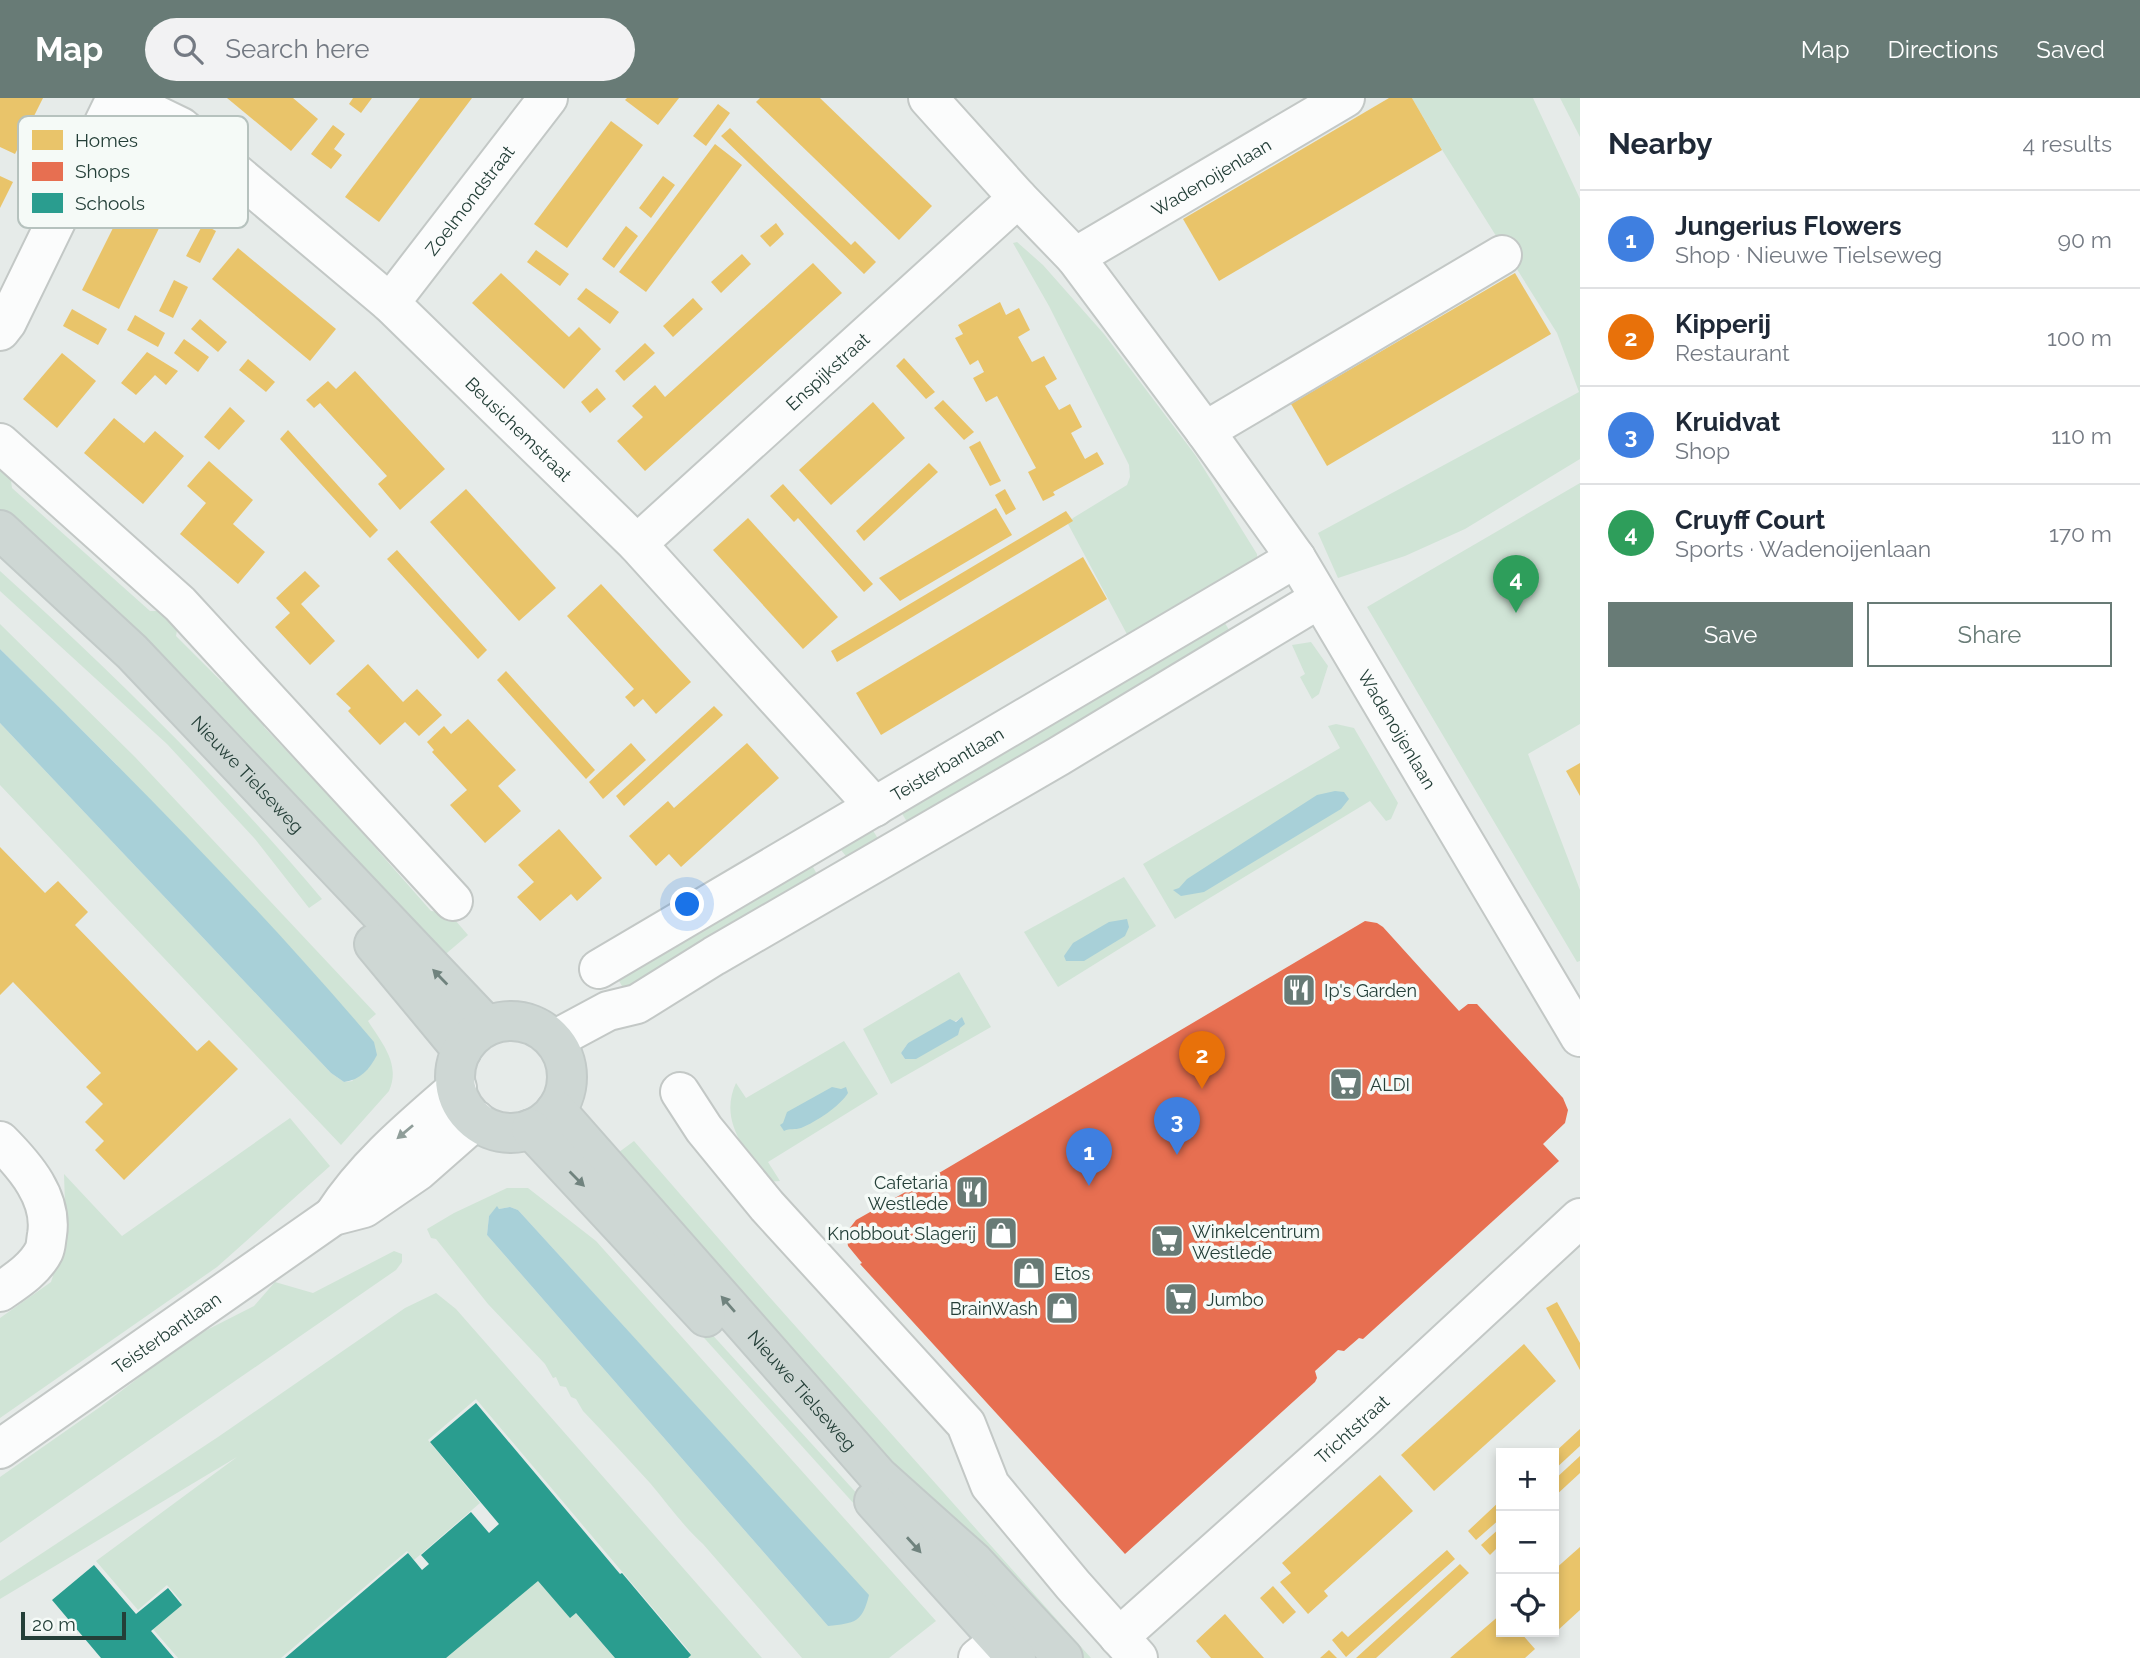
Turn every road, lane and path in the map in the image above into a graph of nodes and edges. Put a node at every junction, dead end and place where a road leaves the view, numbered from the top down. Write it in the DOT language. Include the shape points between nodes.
graph roads {
  1 [pos="119,98"];
  2 [pos="548,98"];
  3 [pos="928,98"];
  4 [pos="1345,98"];
  5 [pos="110,116"];
  6 [pos="157,116"];
  7 [pos="248,183"];
  8 [pos="1018,198"];
  9 [pos="54,228"];
  10 [pos="1502,255"];
  11 [pos="1075,257"];
  12 [pos="390,303"];
  13 [pos="0,331"];
  14 [pos="1205,431"];
  15 [pos="0,443"];
  16 [pos="0,530"];
  17 [pos="637,544"];
  18 [pos="0,555"];
  19 [pos="1296,558"];
  20 [pos="1319,599"];
  21 [pos="876,807"];
  22 [pos="453,901"];
  23 [pos="599,969"];
  24 [pos="1575,1017"];
  25 [pos="475,1038"];
  26 [pos="559,1050"];
  27 [pos="457,1087"];
  28 [pos="680,1092"];
  29 [pos="544,1119"];
  30 [pos="476,1120"];
  31 [pos="0,1141"];
  32 [pos="333,1216"];
  33 [pos="1580,1218"];
  34 [pos="0,1292"];
  35 [pos="0,1449"];
  36 [pos="1005,1643"];
  37 [pos="1128,1647"];
  38 [pos="1063,1658"];
  1 -- 5 [label="street"];
  1 -- 6 [label="street, Beusichemstraat"];
  2 -- 12 [label="street, Zoelmondstraat"];
  3 -- 8 [label="street, Wadenoijenlaan"];
  4 -- 11 [label="street, Wadenoijenlaan"];
  7 -- 12 [label="street, Beusichemstraat"];
  8 -- 11 [label="street, Wadenoijenlaan"];
  8 -- 17 [label="street, Enspijkstraat"];
  9 -- 13 [label="street"];
  10 -- 14 [label="street"];
  11 -- 14 [label="street, Wadenoijenlaan"];
  12 -- 17 [label="street, Beusichemstraat"];
  14 -- 19 [label="street, Wadenoijenlaan"];
  15 -- 22 [label="street" via="180,604"];
  25 -- 16 [label="main road, Nieuwe Tielseweg, one-way" via="132,652"];
  17 -- 21 [label="street, Beusichemstraat"];
  18 -- 25 [label="main road, Nieuwe Tielseweg" via="118,665 404,978"];
  19 -- 20 [label="street, Wadenoijenlaan"];
  19 -- 21 [label="street, Teisterbantlaan"];
  20 -- 24 [label="street, Wadenoijenlaan"];
  20 -- 26 [label="street" via="631,1007 608,1011"];
  21 -- 23 [label="street, Teisterbantlaan"];
  25 -- 26 [label="main road" via="505,1021 523,1022 540,1028"];
  25 -- 27 [label="main road" via="457,1062"];
  26 -- 29 [label="main road" via="565,1093"];
  27 -- 30 [label="main road"];
  27 -- 32 [label="street, Teisterbantlaan, one-way" via="395,1140"];
  28 -- 37 [label="street" via="767,1206 966,1424 990,1485"];
  29 -- 30 [label="main road" via="512,1133 493,1130"];
  29 -- 36 [label="main road, Nieuwe Tielseweg" via="879,1477 974,1562"];
  30 -- 32 [label="street, Teisterbantlaan" via="418,1171 364,1208"];
  31 -- 34 [label="street" via="38,1188 49,1221 45,1251 24,1276"];
  32 -- 35 [label="street, Teisterbantlaan"];
  33 -- 37 [label="street, Trichtstraat" via="1361,1421"];
  36 -- 38 [label="main road, Nieuwe Tielseweg"];
}
